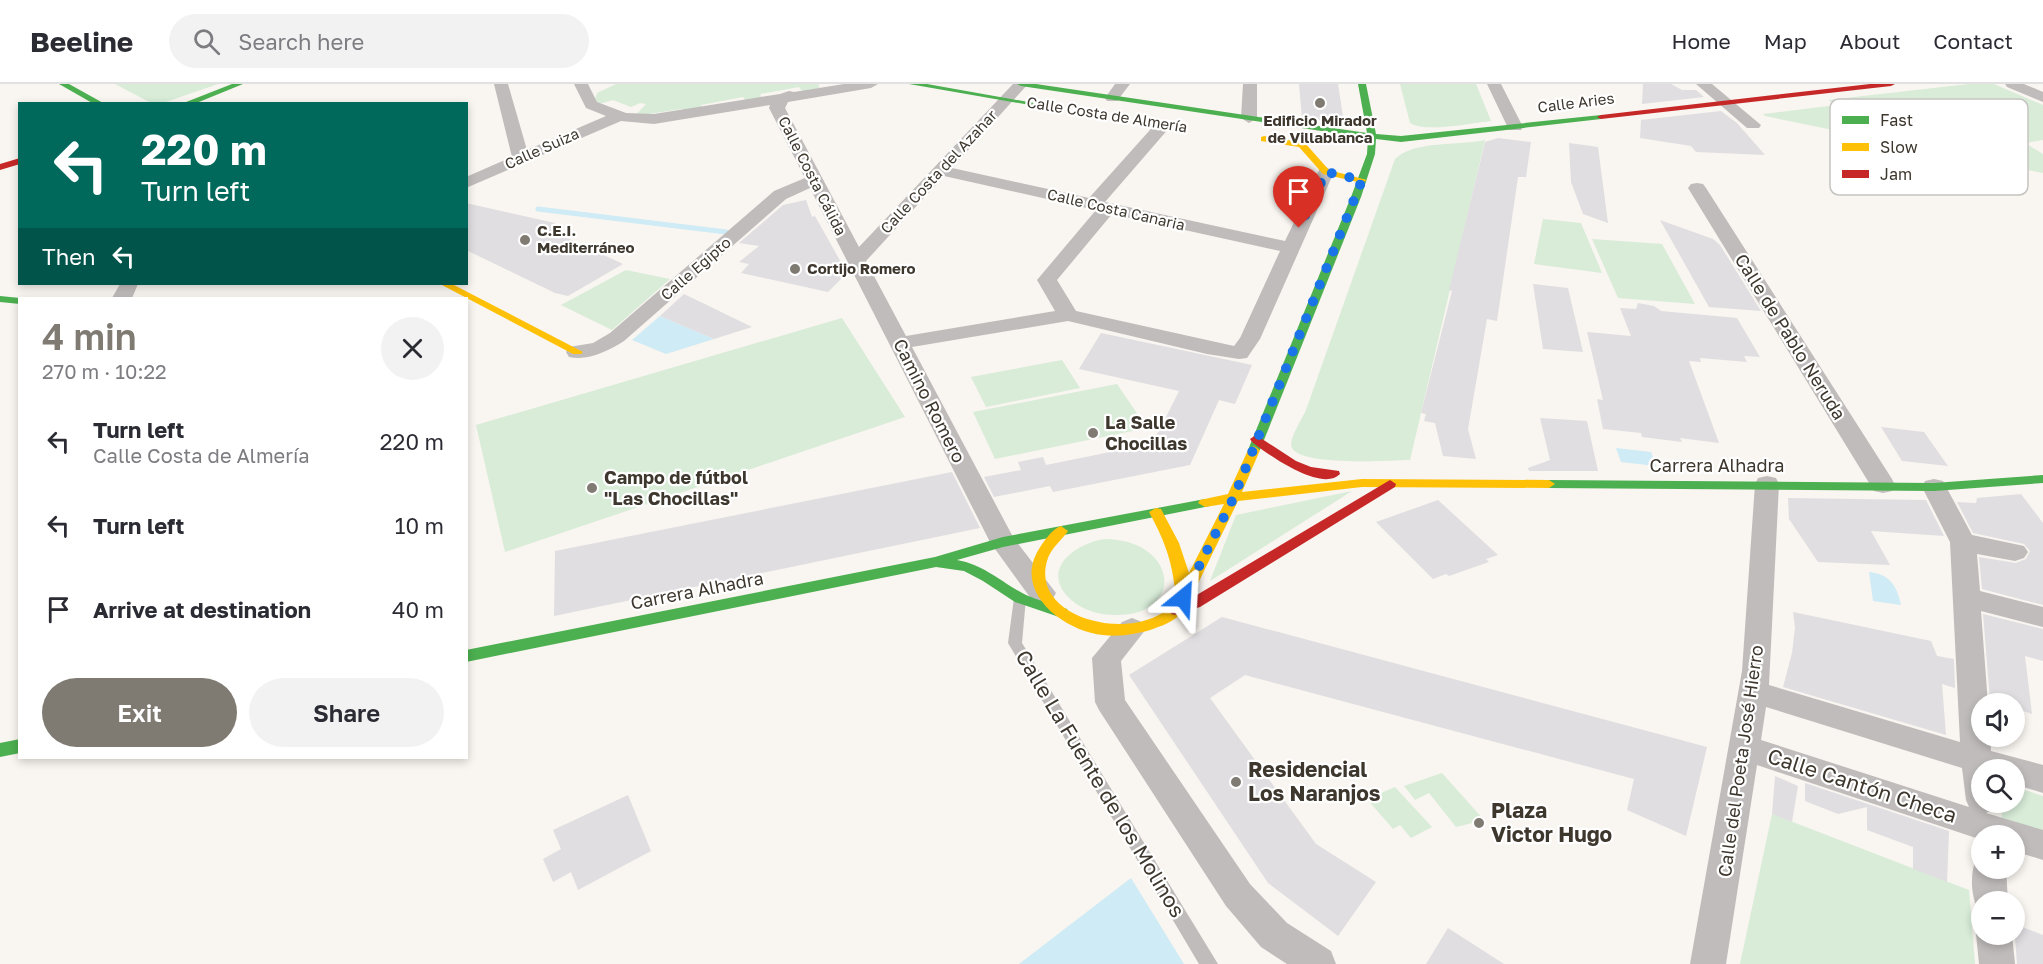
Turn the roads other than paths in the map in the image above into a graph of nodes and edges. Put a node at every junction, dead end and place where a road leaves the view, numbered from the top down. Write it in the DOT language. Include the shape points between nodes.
graph roads {
  1 [pos="63,84"];
  2 [pos="239,84"];
  3 [pos="501,84"];
  4 [pos="598,84"];
  5 [pos="871,84"];
  6 [pos="913,84"];
  7 [pos="1021,84"];
  8 [pos="1123,84"];
  9 [pos="1250,84"];
  10 [pos="1362,84"];
  11 [pos="1494,84"];
  12 [pos="1703,84"];
  13 [pos="1891,84"];
  14 [pos="2012,84"];
  15 [pos="581,85"];
  16 [pos="789,95"];
  17 [pos="1113,98"];
  18 [pos="2043,98"];
  19 [pos="1006,100"];
  20 [pos="97,102"];
  21 [pos="190,102"];
  22 [pos="1724,103"];
  23 [pos="745,104"];
  24 [pos="1064,108"];
  25 [pos="778,110"];
  26 [pos="619,116"];
  27 [pos="1249,118"];
  28 [pos="1164,124"];
  29 [pos="1753,125"];
  30 [pos="1515,127"];
  31 [pos="1341,133"];
  32 [pos="1245,136"];
  33 [pos="1372,136"];
  34 [pos="1302,145"];
  35 [pos="520,158"];
  36 [pos="18,162"];
  37 [pos="0,167"];
  38 [pos="942,171"];
  39 [pos="1326,172"];
  40 [pos="1362,180"];
  41 [pos="813,181"];
  42 [pos="468,182"];
  43 [pos="1697,188"];
  44 [pos="1100,206"];
  45 [pos="1290,248"];
  46 [pos="856,261"];
  47 [pos="447,285"];
  48 [pos="0,299"];
  49 [pos="18,301"];
  50 [pos="1068,315"];
  51 [pos="901,343"];
  52 [pos="577,352"];
  53 [pos="1256,439"];
  54 [pos="2043,479"];
  55 [pos="1390,484"];
  56 [pos="1767,484"];
  57 [pos="1883,485"];
  58 [pos="1934,487"];
  59 [pos="1234,497"];
  60 [pos="1156,512"];
  61 [pos="1061,531"];
  62 [pos="1003,542"];
  63 [pos="1964,542"];
  64 [pos="2015,552"];
  65 [pos="935,562"];
  66 [pos="1020,598"];
  67 [pos="1968,598"];
  68 [pos="1180,604"];
  69 [pos="1054,606"];
  70 [pos="2043,617"];
  71 [pos="1132,629"];
  72 [pos="468,656"];
  73 [pos="1754,692"];
  74 [pos="18,746"];
  75 [pos="1746,748"];
  76 [pos="0,750"];
  77 [pos="1976,759"];
  78 [pos="2025,774"];
  79 [pos="2043,779"];
  80 [pos="1994,823"];
  81 [pos="2043,845"];
  82 [pos="1995,945"];
  83 [pos="1209,964"];
  84 [pos="1318,964"];
  85 [pos="1708,964"];
  86 [pos="1997,964"];
  1 -- 20 [label="street"];
  2 -- 21 [label="street"];
  3 -- 35 [label="street"];
  4 -- 15 [label="street"];
  5 -- 16 [label="street"];
  6 -- 19 [label="street, Calle Costa de Almería"];
  7 -- 17 [label="street, Calle Costa de Almería"];
  7 -- 19 [label="street, Calle Costa del Azahar"];
  8 -- 17 [label="street, Calle Costa de Almería"];
  9 -- 27 [label="street"];
  10 -- 33 [label="street"];
  11 -- 30 [label="street"];
  12 -- 22 [label="street"];
  13 -- 22 [label="street, Calle Aries"];
  14 -- 18 [label="street"];
  15 -- 26 [label="street" via="591,105"];
  16 -- 23 [label="street"];
  16 -- 25 [label="street, Calle Costa Cálida" via="779,101"];
  17 -- 27 [label="street, Calle Costa de Almería"];
  19 -- 24 [label="street, Calle Costa de Almería"];
  19 -- 38 [label="street, Calle Costa del Azahar"];
  22 -- 29 [label="street"];
  22 -- 30 [label="street, Calle Aries"];
  23 -- 25 [label="street"];
  23 -- 26 [label="street" via="669,118"];
  25 -- 41 [label="street, Calle Costa Cálida"];
  26 -- 35 [label="street, Calle Suiza"];
  27 -- 31 [label="street, Calle Costa de Almería"];
  28 -- 44 [label="street"];
  30 -- 33 [label="street, Calle Aries" via="1418,138"];
  31 -- 33 [label="street, Calle Costa de Almería"];
  31 -- 34 [label="street" via="1341,140 1330,148"];
  32 -- 34 [label="street"];
  33 -- 40 [label="street" via="1365,152"];
  34 -- 39 [label="street"];
  35 -- 42 [label="street, Calle Suiza"];
  36 -- 37 [label="street"];
  38 -- 44 [label="street, Calle Costa Canaria"];
  38 -- 46 [label="street, Calle Costa del Azahar"];
  39 -- 40 [label="street"];
  39 -- 45 [label="street"];
  40 -- 53 [label="street"];
  41 -- 46 [label="street, Calle Costa Cálida"];
  41 -- 52 [label="street, Calle Egipto" via="780,195 617,337 599,348"];
  43 -- 57 [label="street, Calle de Pablo Neruda"];
  44 -- 45 [label="street, Calle Costa Canaria"];
  44 -- 50 [label="street" via="1047,280"];
  45 -- 50 [label="street" via="1250,339 1239,352"];
  46 -- 51 [label="street, Camino Romero"];
  47 -- 52 [label="street"];
  48 -- 49 [label="street"];
  50 -- 51 [label="street"];
  51 -- 62 [label="street, Camino Romero"];
  53 -- 55 [label="street, Carrera Alhadra" via="1297,470 1376,475"];
  53 -- 59 [label="street"];
  54 -- 58 [label="street, Carrera Alhadra"];
  55 -- 56 [label="street, Carrera Alhadra"];
  55 -- 59 [label="street, Carrera Alhadra" via="1362,483"];
  55 -- 68 [label="street, Carrera Alhadra" via="1195,603"];
  56 -- 57 [label="street, Carrera Alhadra"];
  56 -- 73 [label="street, Calle del Poeta José Hierro"];
  57 -- 58 [label="street, Carrera Alhadra"];
  58 -- 63 [label="street"];
  59 -- 60 [label="street, Carrera Alhadra"];
  59 -- 68 [label="street"];
  60 -- 61 [label="street, Carrera Alhadra"];
  60 -- 68 [label="street" via="1179,556 1184,586"];
  61 -- 62 [label="street, Carrera Alhadra"];
  61 -- 69 [label="street" via="1039,563 1038,578"];
  62 -- 65 [label="street, Carrera Alhadra"];
  62 -- 69 [label="street, Camino Romero"];
  63 -- 64 [label="street"];
  63 -- 67 [label="street"];
  65 -- 66 [label="street, Carrera Alhadra" via="967,567"];
  65 -- 72 [label="street, Carrera Alhadra"];
  66 -- 69 [label="street, Carrera Alhadra"];
  66 -- 83 [label="lane, Calle La Fuente de los Molinos" via="1015,643"];
  67 -- 70 [label="street"];
  67 -- 77 [label="street"];
  68 -- 71 [label="street, Carrera Alhadra" via="1153,623"];
  69 -- 71 [label="street, Carrera Alhadra" via="1094,628"];
  71 -- 84 [label="street" via="1106,658 1110,702 1238,895 1274,935"];
  73 -- 75 [label="street, Calle del Poeta José Hierro"];
  73 -- 77 [label="street"];
  74 -- 76 [label="street"];
  75 -- 80 [label="street, Calle Cantón Checa"];
  75 -- 85 [label="street, Calle del Poeta José Hierro"];
  78 -- 79 [label="street"];
  80 -- 81 [label="street, Calle Cantón Checa"];
  82 -- 86 [label="street"];
}
